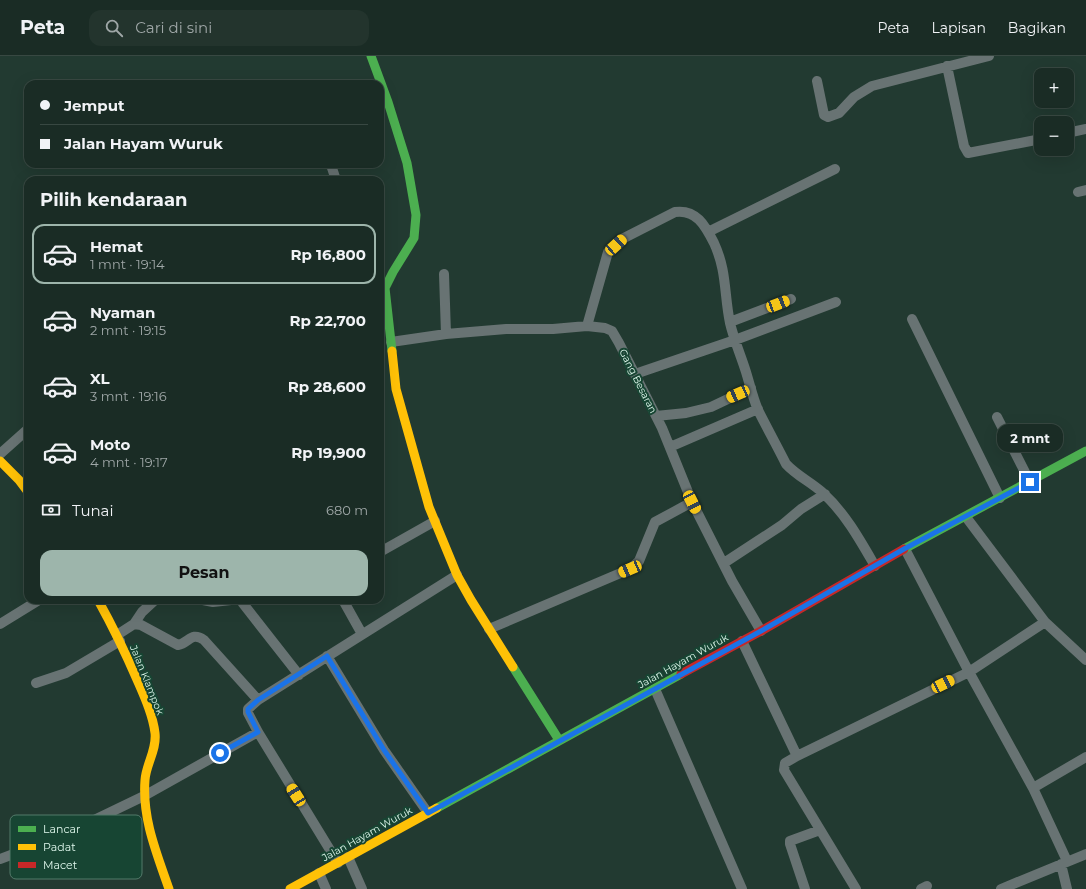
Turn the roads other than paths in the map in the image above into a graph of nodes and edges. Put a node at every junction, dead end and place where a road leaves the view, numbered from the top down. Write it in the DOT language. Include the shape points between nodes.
graph roads {
  1 [pos="371,56"];
  2 [pos="989,56"];
  3 [pos="947,66"];
  4 [pos="380,80"];
  5 [pos="817,81"];
  6 [pos="384,91"];
  7 [pos="1086,129"];
  8 [pos="1074,132"];
  9 [pos="1034,140"];
  10 [pos="834,169"];
  11 [pos="708,232"];
  12 [pos="444,274"];
  13 [pos="384,286"];
  14 [pos="791,299"];
  15 [pos="384,301"];
  16 [pos="836,302"];
  17 [pos="912,319"];
  18 [pos="730,322"];
  19 [pos="587,326"];
  20 [pos="446,334"];
  21 [pos="735,340"];
  22 [pos="391,342"];
  23 [pos="635,374"];
  24 [pos="751,388"];
  25 [pos="758,409"];
  26 [pos="656,416"];
  27 [pos="997,417"];
  28 [pos="24,433"];
  29 [pos="670,447"];
  30 [pos="1086,451"];
  31 [pos="0,454"];
  32 [pos="0,461"];
  33 [pos="1030,482"];
  34 [pos="24,488"];
  35 [pos="824,494"];
  36 [pos="1000,498"];
  37 [pos="692,502"];
  38 [pos="966,517"];
  39 [pos="434,521"];
  40 [pos="904,549"];
  41 [pos="384,550"];
  42 [pos="724,563"];
  43 [pos="875,566"];
  44 [pos="457,576"];
  45 [pos="32,604"];
  46 [pos="100,604"];
  47 [pos="151,604"];
  48 [pos="243,604"];
  49 [pos="345,604"];
  50 [pos="1,622"];
  51 [pos="1045,622"];
  52 [pos="134,624"];
  53 [pos="489,630"];
  54 [pos="761,631"];
  55 [pos="362,634"];
  56 [pos="118,638"];
  57 [pos="742,641"];
  58 [pos="327,656"];
  59 [pos="1086,660"];
  60 [pos="969,672"];
  61 [pos="299,675"];
  62 [pos="36,683"];
  63 [pos="654,689"];
  64 [pos="258,700"];
  65 [pos="258,732"];
  66 [pos="559,740"];
  67 [pos="797,756"];
  68 [pos="1086,756"];
  69 [pos="1033,788"];
  70 [pos="144,796"];
  71 [pos="428,813"];
  72 [pos="105,815"];
  73 [pos="820,830"];
  74 [pos="1086,854"];
  75 [pos="10,855"];
  76 [pos="348,857"];
  77 [pos="0,859"];
  78 [pos="1064,862"];
  79 [pos="338,863"];
  80 [pos="319,873"];
  81 [pos="169,889"];
  82 [pos="290,889"];
  83 [pos="326,889"];
  84 [pos="362,889"];
  85 [pos="742,889"];
  86 [pos="805,889"];
  87 [pos="856,889"];
  88 [pos="1001,889"];
  89 [pos="1067,889"];
  1 -- 4 [label="street"];
  2 -- 3 [label="street"];
  3 -- 5 [label="street" via="867,88 840,112 828,117 824,115"];
  3 -- 9 [label="street" via="964,146 968,153"];
  6 -- 13 [label="street" via="407,163 416,215 414,238"];
  7 -- 8 [label="street"];
  10 -- 11 [label="street"];
  11 -- 18 [label="street" via="722,260"];
  11 -- 19 [label="street" via="696,216 683,211 675,212 624,238 608,252"];
  12 -- 20 [label="street"];
  14 -- 18 [label="street"];
  15 -- 22 [label="street"];
  16 -- 21 [label="street"];
  17 -- 36 [label="street"];
  18 -- 21 [label="street"];
  19 -- 20 [label="street, Gang Besaran"];
  19 -- 23 [label="street, Gang Besaran" via="605,328 612,332"];
  20 -- 22 [label="street, Gang Besaran"];
  21 -- 23 [label="street"];
  21 -- 24 [label="street"];
  22 -- 39 [label="street" via="396,389"];
  23 -- 26 [label="street, Gang Besaran"];
  24 -- 25 [label="street"];
  24 -- 26 [label="street" via="711,406 686,413"];
  25 -- 29 [label="street"];
  25 -- 35 [label="street" via="786,464"];
  26 -- 29 [label="street, Gang Besaran"];
  27 -- 33 [label="street"];
  28 -- 31 [label="street"];
  29 -- 37 [label="street, Gang Besaran"];
  30 -- 33 [label="street, Jalan Hayam Wuruk"];
  32 -- 34 [label="street"];
  33 -- 36 [label="street, Jalan Hayam Wuruk"];
  35 -- 42 [label="street"];
  35 -- 43 [label="street" via="850,524"];
  36 -- 38 [label="street, Jalan Hayam Wuruk"];
  37 -- 42 [label="street, Gang Besaran"];
  37 -- 53 [label="street" via="655,522 639,561 630,569"];
  38 -- 40 [label="street, Jalan Hayam Wuruk"];
  38 -- 51 [label="street"];
  39 -- 41 [label="street"];
  39 -- 44 [label="street"];
  40 -- 43 [label="street, Jalan Hayam Wuruk"];
  40 -- 60 [label="street"];
  42 -- 54 [label="street, Gang Besaran"];
  43 -- 54 [label="street, Jalan Hayam Wuruk"];
  44 -- 53 [label="street"];
  44 -- 55 [label="street"];
  45 -- 50 [label="street"];
  46 -- 56 [label="street, Jalan Klampok"];
  47 -- 52 [label="street"];
  48 -- 61 [label="street"];
  49 -- 55 [label="street"];
  51 -- 59 [label="street"];
  51 -- 60 [label="street"];
  52 -- 56 [label="street"];
  52 -- 64 [label="street" via="141,624 178,645 199,636"];
  53 -- 66 [label="street"];
  54 -- 57 [label="street, Jalan Hayam Wuruk"];
  55 -- 58 [label="street"];
  56 -- 62 [label="street" via="66,673"];
  56 -- 70 [label="street, Jalan Klampok" via="145,700 155,735 145,777"];
  57 -- 63 [label="street, Jalan Hayam Wuruk"];
  57 -- 67 [label="street"];
  58 -- 61 [label="street"];
  58 -- 71 [label="street" via="384,750"];
  60 -- 67 [label="street"];
  60 -- 69 [label="street"];
  61 -- 64 [label="street"];
  63 -- 66 [label="street, Jalan Hayam Wuruk"];
  63 -- 85 [label="street"];
  64 -- 65 [label="street" via="248,712"];
  65 -- 70 [label="street"];
  65 -- 79 [label="street"];
  66 -- 71 [label="street, Jalan Hayam Wuruk"];
  67 -- 73 [label="street" via="786,761 784,767"];
  68 -- 69 [label="street"];
  69 -- 78 [label="street"];
  70 -- 72 [label="street"];
  70 -- 81 [label="street, Jalan Klampok" via="149,828"];
  71 -- 76 [label="street, Jalan Hayam Wuruk"];
  73 -- 86 [label="street" via="790,841"];
  73 -- 87 [label="street"];
  74 -- 78 [label="street"];
  75 -- 77 [label="street"];
  76 -- 79 [label="street, Jalan Hayam Wuruk"];
  76 -- 84 [label="street"];
  78 -- 88 [label="street"];
  78 -- 89 [label="street"];
  79 -- 80 [label="street, Jalan Hayam Wuruk"];
  80 -- 82 [label="street, Jalan Hayam Wuruk"];
  80 -- 83 [label="street"];
}
